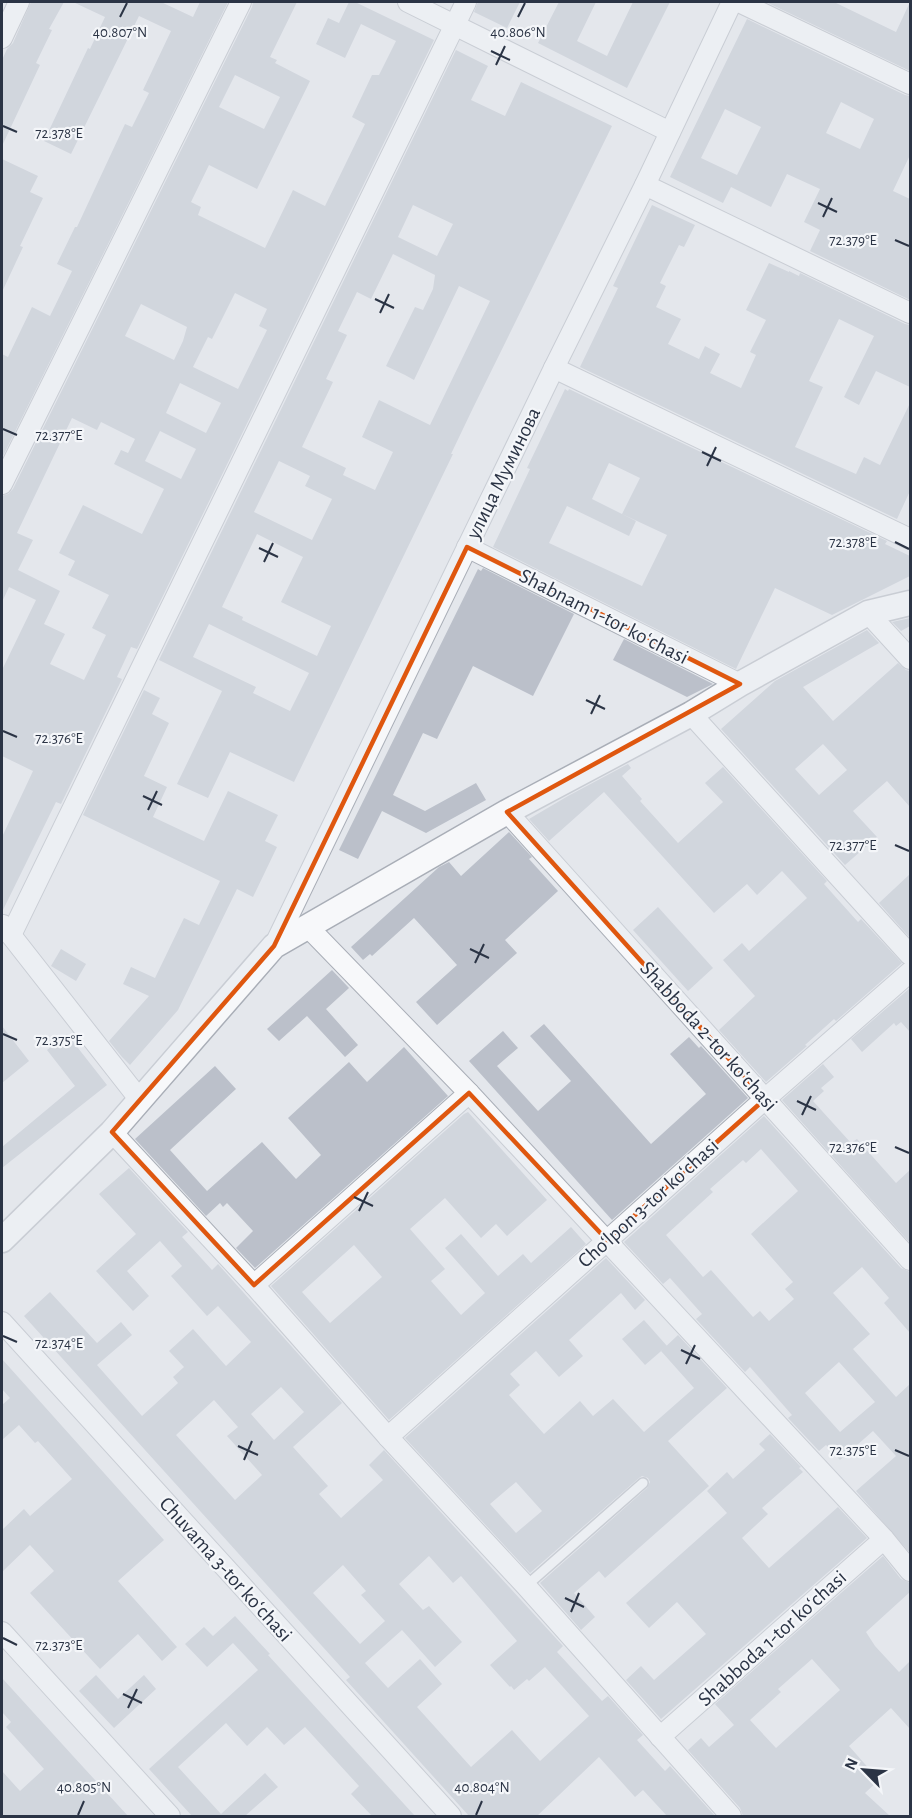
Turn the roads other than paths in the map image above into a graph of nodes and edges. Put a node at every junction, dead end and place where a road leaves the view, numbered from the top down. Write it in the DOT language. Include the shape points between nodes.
graph roads {
  1 [pos="19,2"];
  2 [pos="241,2"];
  3 [pos="408,2"];
  4 [pos="466,2"];
  5 [pos="732,2"];
  6 [pos="739,2"];
  7 [pos="455,24"];
  8 [pos="2,38"];
  9 [pos="910,84"];
  10 [pos="670,132"];
  11 [pos="645,185"];
  12 [pos="910,313"];
  13 [pos="554,368"];
  14 [pos="2,484"];
  15 [pos="910,539"];
  16 [pos="467,547"];
  17 [pos="910,603"];
  18 [pos="868,613"];
  19 [pos="910,659"];
  20 [pos="740,684"];
  21 [pos="691,714"];
  22 [pos="507,812"];
  23 [pos="307,926"];
  24 [pos="6,929"];
  25 [pos="274,946"];
  26 [pos="910,955"];
  27 [pos="910,972"];
  28 [pos="469,1093"];
  29 [pos="765,1099"];
  30 [pos="140,1100"];
  31 [pos="112,1132"];
  32 [pos="2,1240"];
  33 [pos="607,1240"];
  34 [pos="910,1260"];
  35 [pos="254,1285"];
  36 [pos="2,1322"];
  37 [pos="388,1437"];
  38 [pos="643,1484"];
  39 [pos="884,1539"];
  40 [pos="910,1571"];
  41 [pos="526,1586"];
  42 [pos="2,1632"];
  43 [pos="660,1737"];
  44 [pos="170,1816"];
  45 [pos="451,1816"];
  46 [pos="731,1816"];
  1 -- 8 [label="street"];
  2 -- 14 [label="street"];
  3 -- 7 [label="street"];
  4 -- 7 [label="street"];
  5 -- 10 [label="street, улица Муминова"];
  6 -- 9 [label="street"];
  7 -- 10 [label="street"];
  7 -- 24 [label="street"];
  10 -- 11 [label="street, улица Муминова"];
  11 -- 12 [label="street"];
  11 -- 13 [label="street, улица Муминова"];
  13 -- 15 [label="street"];
  13 -- 16 [label="street, улица Муминова"];
  16 -- 20 [label="street, Shabnam 1-tor koʻchasi"];
  16 -- 25 [label="street, улица Муминова"];
  17 -- 18 [label="street"];
  18 -- 19 [label="street"];
  18 -- 20 [label="street"];
  20 -- 21 [label="street"];
  21 -- 22 [label="street"];
  21 -- 26 [label="street"];
  22 -- 23 [label="street"];
  22 -- 29 [label="street, Shabboda 2-tor koʻchasi"];
  23 -- 25 [label="street"];
  23 -- 28 [label="street"];
  24 -- 30 [label="street"];
  25 -- 30 [label="street"];
  27 -- 29 [label="street, Cho‘lpon 3-tor koʻchasi"];
  28 -- 33 [label="street"];
  28 -- 35 [label="street"];
  29 -- 33 [label="street, Cho‘lpon 3-tor koʻchasi"];
  29 -- 34 [label="street, Shabboda 2-tor koʻchasi"];
  30 -- 31 [label="street"];
  31 -- 32 [label="street"];
  31 -- 35 [label="street"];
  33 -- 37 [label="street, Cho‘lpon 3-tor koʻchasi"];
  33 -- 39 [label="street"];
  35 -- 37 [label="street"];
  36 -- 45 [label="street, Chuvama 3-tor koʻchasi"];
  37 -- 41 [label="street"];
  38 -- 41 [label="lane"];
  39 -- 40 [label="street"];
  39 -- 43 [label="street, Shabboda 1-tor koʻchasi"];
  41 -- 43 [label="street"];
  42 -- 44 [label="street"];
  43 -- 46 [label="street"];
}
